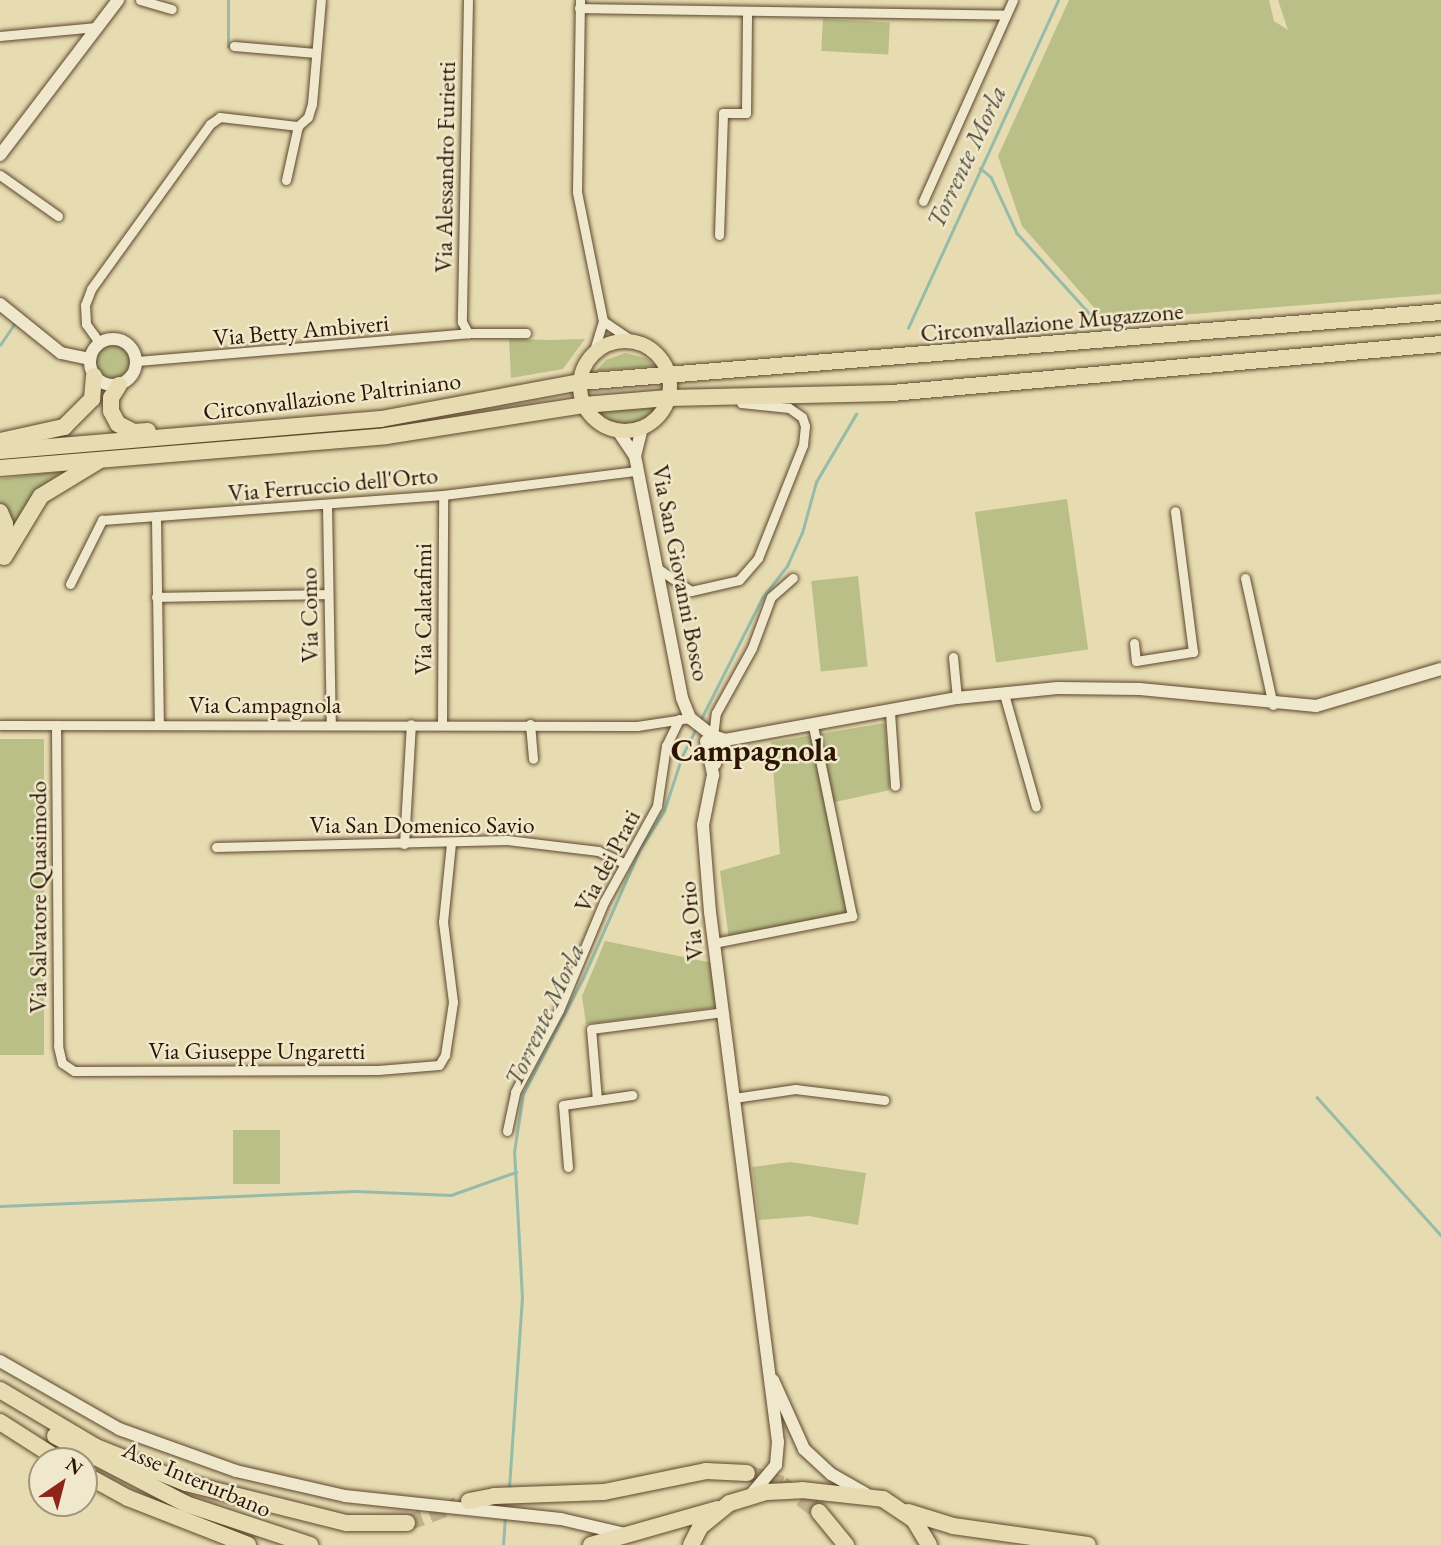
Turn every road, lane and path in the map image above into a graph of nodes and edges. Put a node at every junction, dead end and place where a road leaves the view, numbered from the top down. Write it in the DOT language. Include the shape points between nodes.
graph roads {
  1 [pos="118,0"];
  2 [pos="140,0"];
  3 [pos="321,0"];
  4 [pos="468,0"];
  5 [pos="1013,0"];
  6 [pos="580,4"];
  7 [pos="172,9"];
  8 [pos="747,11"];
  9 [pos="1006,15"];
  10 [pos="97,27"];
  11 [pos="0,36"];
  12 [pos="234,46"];
  13 [pos="316,53"];
  14 [pos="298,126"];
  15 [pos="0,155"];
  16 [pos="0,175"];
  17 [pos="286,180"];
  18 [pos="923,201"];
  19 [pos="58,216"];
  20 [pos="719,235"];
  21 [pos="0,304"];
  22 [pos="1441,312"];
  23 [pos="603,321"];
  24 [pos="468,332"];
  25 [pos="526,332"];
  26 [pos="99,342"];
  27 [pos="634,342"];
  28 [pos="1441,344"];
  29 [pos="593,354"];
  30 [pos="90,359"];
  31 [pos="137,361"];
  32 [pos="668,374"];
  33 [pos="94,376"];
  34 [pos="580,382"];
  35 [pos="118,385"];
  36 [pos="712,397"];
  37 [pos="668,398"];
  38 [pos="584,405"];
  39 [pos="355,421"];
  40 [pos="642,428"];
  41 [pos="618,431"];
  42 [pos="0,441"];
  43 [pos="0,451"];
  44 [pos="635,456"];
  45 [pos="105,458"];
  46 [pos="0,468"];
  47 [pos="637,471"];
  48 [pos="443,495"];
  49 [pos="327,505"];
  50 [pos="1175,511"];
  51 [pos="0,512"];
  52 [pos="156,518"];
  53 [pos="2,562"];
  54 [pos="656,568"];
  55 [pos="793,578"];
  56 [pos="1245,578"];
  57 [pos="70,584"];
  58 [pos="328,594"];
  59 [pos="156,597"];
  60 [pos="1135,643"];
  61 [pos="953,657"];
  62 [pos="1441,669"];
  63 [pos="1004,694"];
  64 [pos="957,698"];
  65 [pos="1273,705"];
  66 [pos="890,712"];
  67 [pos="687,720"];
  68 [pos="159,724"];
  69 [pos="331,724"];
  70 [pos="411,724"];
  71 [pos="442,724"];
  72 [pos="530,724"];
  73 [pos="0,725"];
  74 [pos="56,725"];
  75 [pos="813,726"];
  76 [pos="708,738"];
  77 [pos="533,759"];
  78 [pos="895,786"];
  79 [pos="1036,807"];
  80 [pos="451,843"];
  81 [pos="404,844"];
  82 [pos="216,847"];
  83 [pos="624,863"];
  84 [pos="714,943"];
  85 [pos="723,1012"];
  86 [pos="65,1066"];
  87 [pos="632,1095"];
  88 [pos="734,1098"];
  89 [pos="597,1100"];
  90 [pos="884,1100"];
  91 [pos="507,1131"];
  92 [pos="568,1167"];
  93 [pos="0,1361"];
  94 [pos="771,1377"];
  95 [pos="0,1390"];
  96 [pos="0,1400"];
  97 [pos="0,1422"];
  98 [pos="39,1447"];
  99 [pos="747,1473"];
  100 [pos="98,1481"];
  101 [pos="866,1495"];
  102 [pos="750,1496"];
  103 [pos="469,1501"];
  104 [pos="719,1508"];
  105 [pos="905,1511"];
  106 [pos="819,1512"];
  107 [pos="407,1523"];
  108 [pos="200,1529"];
  109 [pos="643,1533"];
  110 [pos="229,1545"];
  111 [pos="248,1545"];
  112 [pos="310,1545"];
  113 [pos="591,1545"];
  114 [pos="691,1545"];
  115 [pos="846,1545"];
  116 [pos="929,1545"];
  117 [pos="1088,1545"];
  1 -- 10 [label="street"];
  2 -- 7 [label="street"];
  3 -- 13 [label="street"];
  4 -- 24 [label="street, Via Alessandro Furietti" via="462,321"];
  5 -- 9 [label="street"];
  6 -- 8 [label="street"];
  6 -- 23 [label="street" via="577,192"];
  8 -- 9 [label="street"];
  8 -- 20 [label="street" via="746,113 723,113"];
  9 -- 18 [label="street"];
  10 -- 11 [label="street"];
  10 -- 15 [label="street"];
  12 -- 13 [label="street"];
  13 -- 14 [label="street" via="312,104 308,117"];
  14 -- 17 [label="street"];
  14 -- 26 [label="street" via="220,117 210,124 91,289 85,305 86,324"];
  16 -- 19 [label="street"];
  21 -- 30 [label="street" via="61,353"];
  22 -- 32 [label="highway, Circonvallazione Mugazzone"];
  23 -- 27 [label="street"];
  23 -- 29 [label="street"];
  24 -- 25 [label="street, Via Betty Ambiveri"];
  24 -- 31 [label="street, Via Betty Ambiveri"];
  26 -- 30 [label="street"];
  26 -- 31 [label="street" via="120,339 132,348"];
  27 -- 29 [label="main road" via="612,343"];
  27 -- 32 [label="main road" via="655,353"];
  28 -- 36 [label="highway" via="892,393"];
  29 -- 34 [label="main road"];
  30 -- 33 [label="street"];
  31 -- 35 [label="street" via="132,376"];
  32 -- 34 [label="highway, Circonvallazione Paltriniano"];
  32 -- 37 [label="main road"];
  33 -- 35 [label="street" via="105,384"];
  33 -- 42 [label="highway" via="92,398 64,427"];
  34 -- 38 [label="main road"];
  34 -- 39 [label="highway, Circonvallazione Paltriniano"];
  35 -- 39 [label="highway" via="111,411 118,424 134,432 340,415"];
  36 -- 37 [label="highway"];
  36 -- 54 [label="street" via="789,408 802,417 803,445 752,571 730,584 691,592"];
  37 -- 38 [label="highway, Circonvallazione Paltriniano"];
  37 -- 40 [label="main road, Via San Giovanni Bosco" via="661,414"];
  38 -- 41 [label="main road, Via San Giovanni Bosco" via="600,424"];
  38 -- 45 [label="highway, Circonvallazione Paltriniano" via="386,436"];
  39 -- 43 [label="highway, Circonvallazione Paltriniano"];
  40 -- 41 [label="main road"];
  40 -- 44 [label="street, Via San Giovanni Bosco"];
  41 -- 44 [label="street, Via San Giovanni Bosco"];
  44 -- 47 [label="street, Via San Giovanni Bosco"];
  45 -- 46 [label="highway, Circonvallazione Paltriniano"];
  45 -- 53 [label="highway" via="41,496"];
  47 -- 48 [label="street, Via Ferruccio dell'Orto"];
  47 -- 54 [label="street, Via San Giovanni Bosco"];
  48 -- 49 [label="street, Via Ferruccio dell'Orto"];
  48 -- 71 [label="street, Via Calatafimi"];
  49 -- 52 [label="street, Via Ferruccio dell'Orto"];
  49 -- 58 [label="street, Via Como"];
  50 -- 60 [label="street" via="1193,652 1136,661"];
  51 -- 53 [label="highway" via="5,524"];
  52 -- 57 [label="street, Via Ferruccio dell'Orto" via="102,520"];
  52 -- 59 [label="street"];
  54 -- 67 [label="street, Via San Giovanni Bosco"];
  55 -- 76 [label="street" via="771,597"];
  56 -- 65 [label="street"];
  58 -- 59 [label="street"];
  58 -- 69 [label="street, Via Como"];
  59 -- 68 [label="street"];
  61 -- 64 [label="street"];
  62 -- 65 [label="street" via="1316,706"];
  63 -- 64 [label="street"];
  63 -- 65 [label="street" via="1109,687"];
  63 -- 79 [label="street"];
  64 -- 66 [label="street"];
  66 -- 75 [label="street"];
  66 -- 78 [label="street"];
  67 -- 72 [label="street, Via Campagnola" via="637,726"];
  67 -- 76 [label="street"];
  67 -- 83 [label="street, Via dei Prati" via="666,746 657,806"];
  68 -- 69 [label="street, Via Campagnola"];
  68 -- 74 [label="street, Via Campagnola"];
  69 -- 70 [label="street, Via Campagnola"];
  70 -- 71 [label="street, Via Campagnola"];
  70 -- 81 [label="street"];
  71 -- 72 [label="street, Via Campagnola"];
  72 -- 77 [label="street"];
  73 -- 74 [label="street, Via Campagnola"];
  74 -- 86 [label="street, Via Salvatore Quasimodo" via="58,1046"];
  75 -- 76 [label="street"];
  75 -- 84 [label="street" via="852,916"];
  76 -- 84 [label="street, Via Orio" via="713,775 703,825"];
  80 -- 81 [label="street, Via San Domenico Savio"];
  80 -- 83 [label="street, Via San Domenico Savio" via="540,843 598,851"];
  80 -- 86 [label="street, Via Giuseppe Ungaretti" via="443,922 453,1002 445,1055 432,1067 114,1072 74,1071"];
  81 -- 82 [label="street, Via San Domenico Savio"];
  83 -- 91 [label="street, Via dei Prati" via="559,1010 515,1092"];
  84 -- 85 [label="street, Via Orio"];
  85 -- 88 [label="street, Via Orio"];
  85 -- 89 [label="street" via="591,1029"];
  87 -- 89 [label="street"];
  88 -- 90 [label="street" via="795,1089"];
  88 -- 94 [label="street, Via Orio"];
  89 -- 92 [label="street" via="563,1105"];
  93 -- 109 [label="street" via="100,1419 193,1459 345,1496 542,1517 622,1534"];
  94 -- 101 [label="street, Via Orio" via="804,1449 831,1474"];
  94 -- 102 [label="street, Via Orio" via="778,1452 770,1474"];
  95 -- 107 [label="highway" via="96,1447 186,1483 347,1523"];
  96 -- 112 [label="highway, Asse Interurbano" via="74,1448 155,1491"];
  97 -- 98 [label="highway"];
  99 -- 103 [label="highway" via="706,1471 604,1492"];
  100 -- 108 [label="highway, Asse Interurbano"];
  101 -- 102 [label="highway" via="802,1490"];
  101 -- 105 [label="highway"];
  102 -- 104 [label="highway"];
  104 -- 109 [label="highway"];
  104 -- 114 [label="highway" via="700,1527"];
  105 -- 116 [label="highway"];
  105 -- 117 [label="highway" via="953,1526"];
  106 -- 115 [label="highway"];
  108 -- 110 [label="highway"];
  108 -- 111 [label="highway, Asse Interurbano"];
  109 -- 113 [label="highway"];
}
